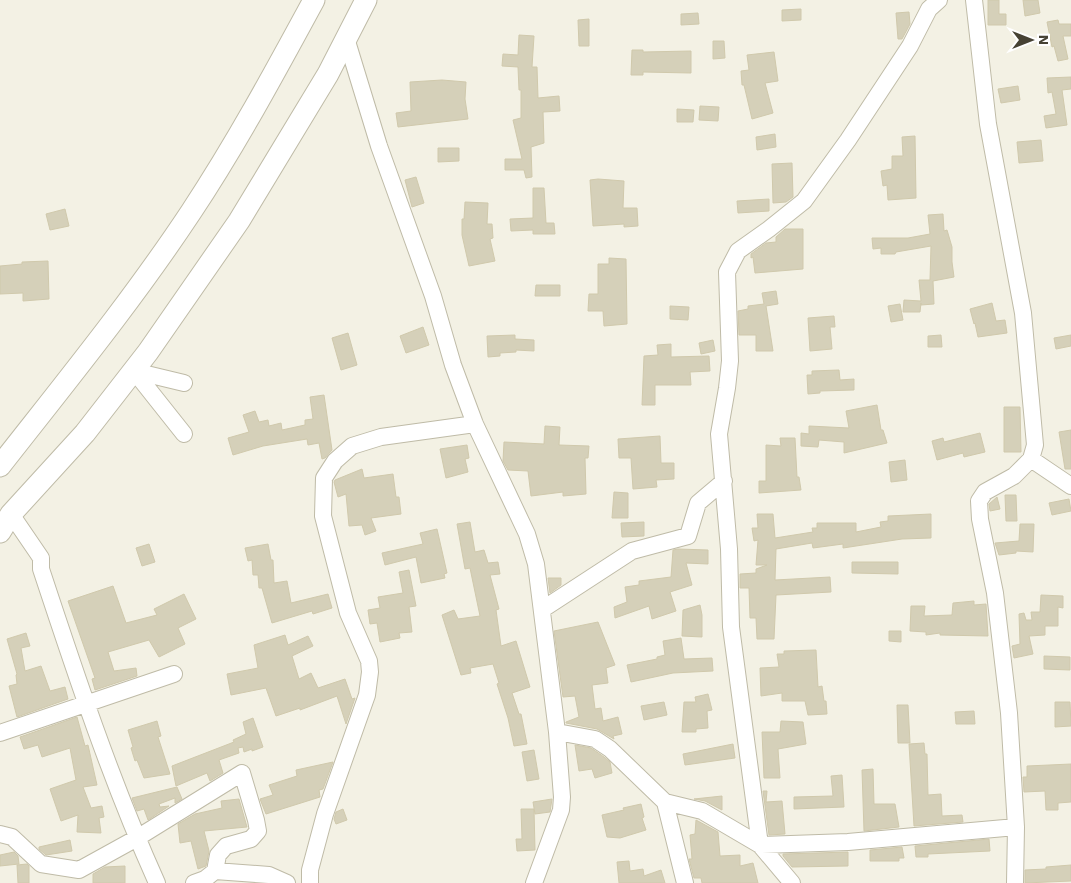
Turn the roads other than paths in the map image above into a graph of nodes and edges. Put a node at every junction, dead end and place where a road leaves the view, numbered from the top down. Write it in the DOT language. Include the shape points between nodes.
graph roads {
  1 [pos="314,0"];
  2 [pos="366,0"];
  3 [pos="939,0"];
  4 [pos="974,0"];
  5 [pos="346,38"];
  6 [pos="134,371"];
  7 [pos="184,383"];
  8 [pos="475,424"];
  9 [pos="184,434"];
  10 [pos="1031,459"];
  11 [pos="0,466"];
  12 [pos="724,481"];
  13 [pos="1071,486"];
  14 [pos="11,514"];
  15 [pos="0,532"];
  16 [pos="542,609"];
  17 [pos="174,674"];
  18 [pos="86,704"];
  19 [pos="557,732"];
  20 [pos="0,733"];
  21 [pos="665,802"];
  22 [pos="1016,827"];
  23 [pos="0,834"];
  24 [pos="137,838"];
  25 [pos="760,845"];
  26 [pos="544,857"];
  27 [pos="214,872"];
  28 [pos="81,876"];
  29 [pos="158,883"];
  30 [pos="194,883"];
  31 [pos="286,883"];
  32 [pos="310,883"];
  33 [pos="534,883"];
  34 [pos="548,883"];
  35 [pos="685,883"];
  36 [pos="792,883"];
  37 [pos="1016,883"];
  1 -- 11 [label="street" via="256,106 190,213 109,329"];
  2 -- 5 [label="street"];
  3 -- 12 [label="street" via="929,9 910,46 804,201 738,252 728,272 730,361 719,434"];
  4 -- 10 [label="street" via="988,124 1023,313 1035,445"];
  5 -- 6 [label="street" via="328,74 238,221"];
  5 -- 8 [label="street" via="379,146"];
  6 -- 7 [label="street"];
  6 -- 9 [label="street"];
  6 -- 14 [label="street" via="85,433"];
  8 -- 16 [label="street" via="527,534 536,564"];
  8 -- 32 [label="street" via="380,437 352,446 335,461 324,478 323,516 348,613 369,661 370,672 367,695 325,814 310,870"];
  10 -- 13 [label="street"];
  10 -- 22 [label="street" via="1014,476 985,492 979,502 995,592 1009,713"];
  12 -- 16 [label="street" via="698,503 688,536 632,551"];
  12 -- 25 [label="street" via="731,627"];
  14 -- 15 [label="street"];
  14 -- 18 [label="street" via="40,558 40,569"];
  16 -- 19 [label="street"];
  17 -- 18 [label="street"];
  18 -- 20 [label="street"];
  18 -- 24 [label="street"];
  19 -- 21 [label="street" via="595,740 610,749"];
  19 -- 26 [label="street" via="561,810"];
  21 -- 25 [label="street" via="702,811"];
  21 -- 35 [label="street"];
  22 -- 25 [label="street" via="848,842"];
  22 -- 37 [label="street"];
  23 -- 28 [label="street" via="12,837 41,864"];
  24 -- 27 [label="street" via="242,773 258,831 250,839 226,846 218,855"];
  24 -- 28 [label="street"];
  24 -- 29 [label="street"];
  25 -- 36 [label="street"];
  26 -- 33 [label="street"];
  26 -- 34 [label="street"];
  27 -- 30 [label="street"];
  27 -- 31 [label="street" via="270,875"];
}
